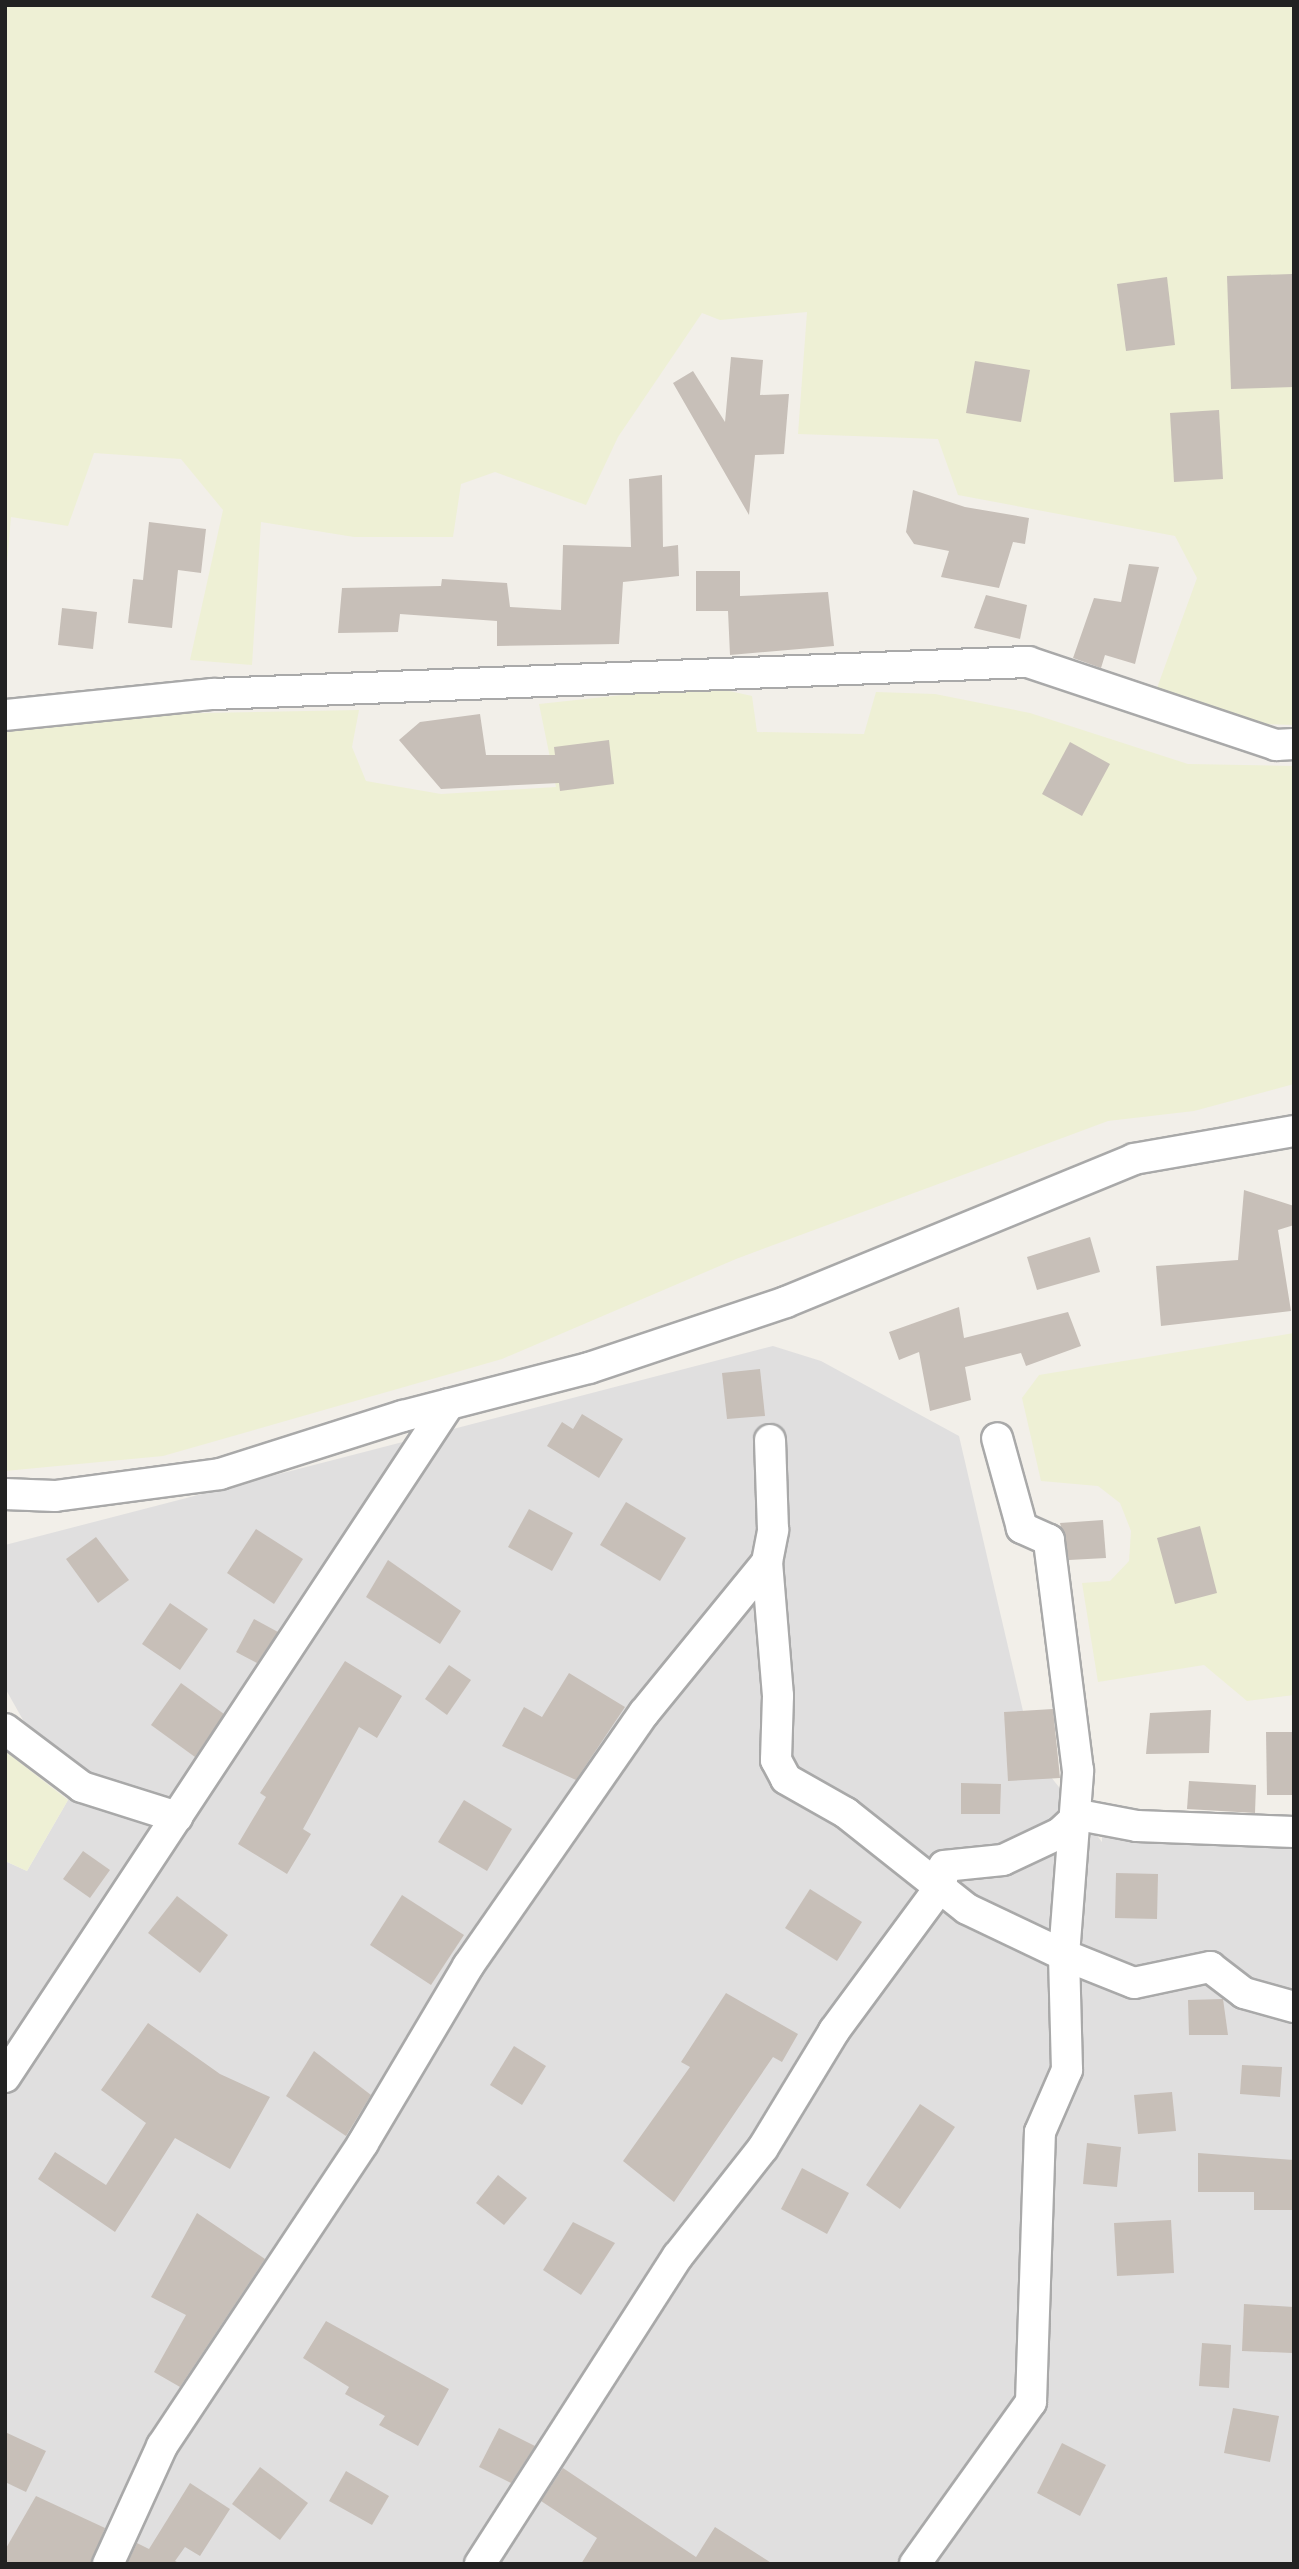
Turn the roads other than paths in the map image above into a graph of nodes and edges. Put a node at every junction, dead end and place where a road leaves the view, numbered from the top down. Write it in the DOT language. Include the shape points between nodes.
graph roads {
  1 [pos="5,715"];
  2 [pos="1294,744"];
  3 [pos="1294,1131"];
  4 [pos="449,1404"];
  5 [pos="998,1438"];
  6 [pos="770,1440"];
  7 [pos="5,1494"];
  8 [pos="767,1562"];
  9 [pos="5,1729"];
  10 [pos="1079,1815"];
  11 [pos="177,1817"];
  12 [pos="1294,1832"];
  13 [pos="941,1886"];
  14 [pos="1064,1955"];
  15 [pos="1294,2007"];
  16 [pos="5,2077"];
  17 [pos="108,2564"];
  18 [pos="480,2564"];
  19 [pos="915,2564"];
  1 -- 2 [label="street" via="213,694 1028,662 1276,745"];
  3 -- 4 [label="street" via="1134,1159 786,1302 589,1368"];
  4 -- 7 [label="street" via="220,1474 55,1496"];
  4 -- 11 [label="street"];
  5 -- 10 [label="street" via="1022,1528 1049,1540"];
  6 -- 8 [label="street" via="773,1530"];
  8 -- 13 [label="street" via="778,1696 776,1760 795,1786 846,1814"];
  8 -- 17 [label="street" via="644,1713 468,1966 363,2143 162,2446"];
  9 -- 11 [label="street" via="82,1787"];
  10 -- 12 [label="street" via="1137,1826"];
  10 -- 13 [label="street" via="1059,1833 1003,1860 944,1866"];
  10 -- 14 [label="street"];
  11 -- 16 [label="street"];
  13 -- 14 [label="street" via="1000,1928"];
  13 -- 18 [label="street" via="834,2031 763,2148 678,2256"];
  14 -- 15 [label="street" via="1134,1983 1210,1967 1244,1993"];
  14 -- 19 [label="street" via="1067,2070 1040,2132 1031,2402"];
}
